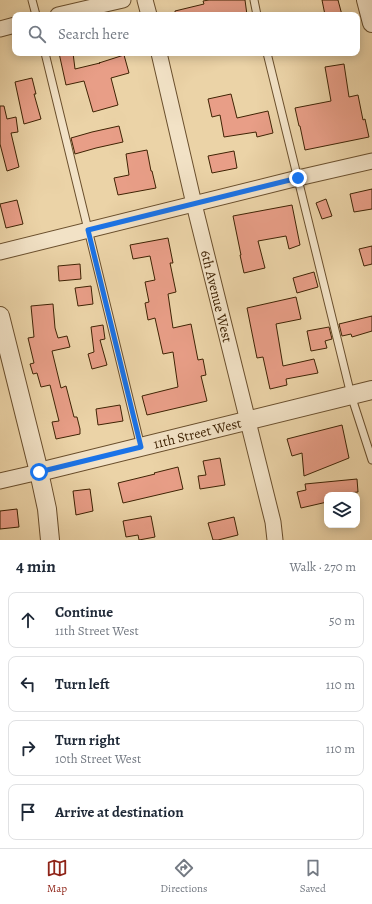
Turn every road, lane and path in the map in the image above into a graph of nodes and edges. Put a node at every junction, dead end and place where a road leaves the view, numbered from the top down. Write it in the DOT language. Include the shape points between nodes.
graph roads {
  1 [pos="32,0"];
  2 [pos="123,0"];
  3 [pos="145,0"];
  4 [pos="254,0"];
  5 [pos="366,0"];
  6 [pos="35,12"];
  7 [pos="71,12"];
  8 [pos="148,12"];
  9 [pos="256,12"];
  10 [pos="372,23"];
  11 [pos="12,26"];
  12 [pos="0,30"];
  13 [pos="46,56"];
  14 [pos="160,56"];
  15 [pos="268,56"];
  16 [pos="372,161"];
  17 [pos="298,178"];
  18 [pos="194,204"];
  19 [pos="88,230"];
  20 [pos="0,252"];
  21 [pos="0,316"];
  22 [pos="372,390"];
  23 [pos="351,395"];
  24 [pos="248,420"];
  25 [pos="141,447"];
  26 [pos="372,460"];
  27 [pos="39,472"];
  28 [pos="0,481"];
  29 [pos="50,540"];
  30 [pos="275,540"];
  1 -- 6 [label="lane"];
  2 -- 7 [label="street"];
  3 -- 8 [label="street"];
  4 -- 9 [label="lane"];
  5 -- 10 [label="street"];
  11 -- 12 [label="street"];
  13 -- 19 [label="lane"];
  14 -- 18 [label="street, 6th Avenue West"];
  15 -- 17 [label="lane"];
  16 -- 17 [label="street"];
  17 -- 18 [label="street"];
  17 -- 23 [label="lane"];
  18 -- 19 [label="street"];
  18 -- 24 [label="street, 6th Avenue West"];
  19 -- 20 [label="street"];
  19 -- 25 [label="lane"];
  21 -- 27 [label="street"];
  22 -- 23 [label="street, 11th Street West"];
  23 -- 24 [label="street, 11th Street West"];
  23 -- 26 [label="lane"];
  24 -- 25 [label="street, 11th Street West"];
  24 -- 30 [label="street, 6th Avenue West"];
  25 -- 27 [label="street, 11th Street West"];
  27 -- 28 [label="street, 11th Street West"];
  27 -- 29 [label="street"];
}
